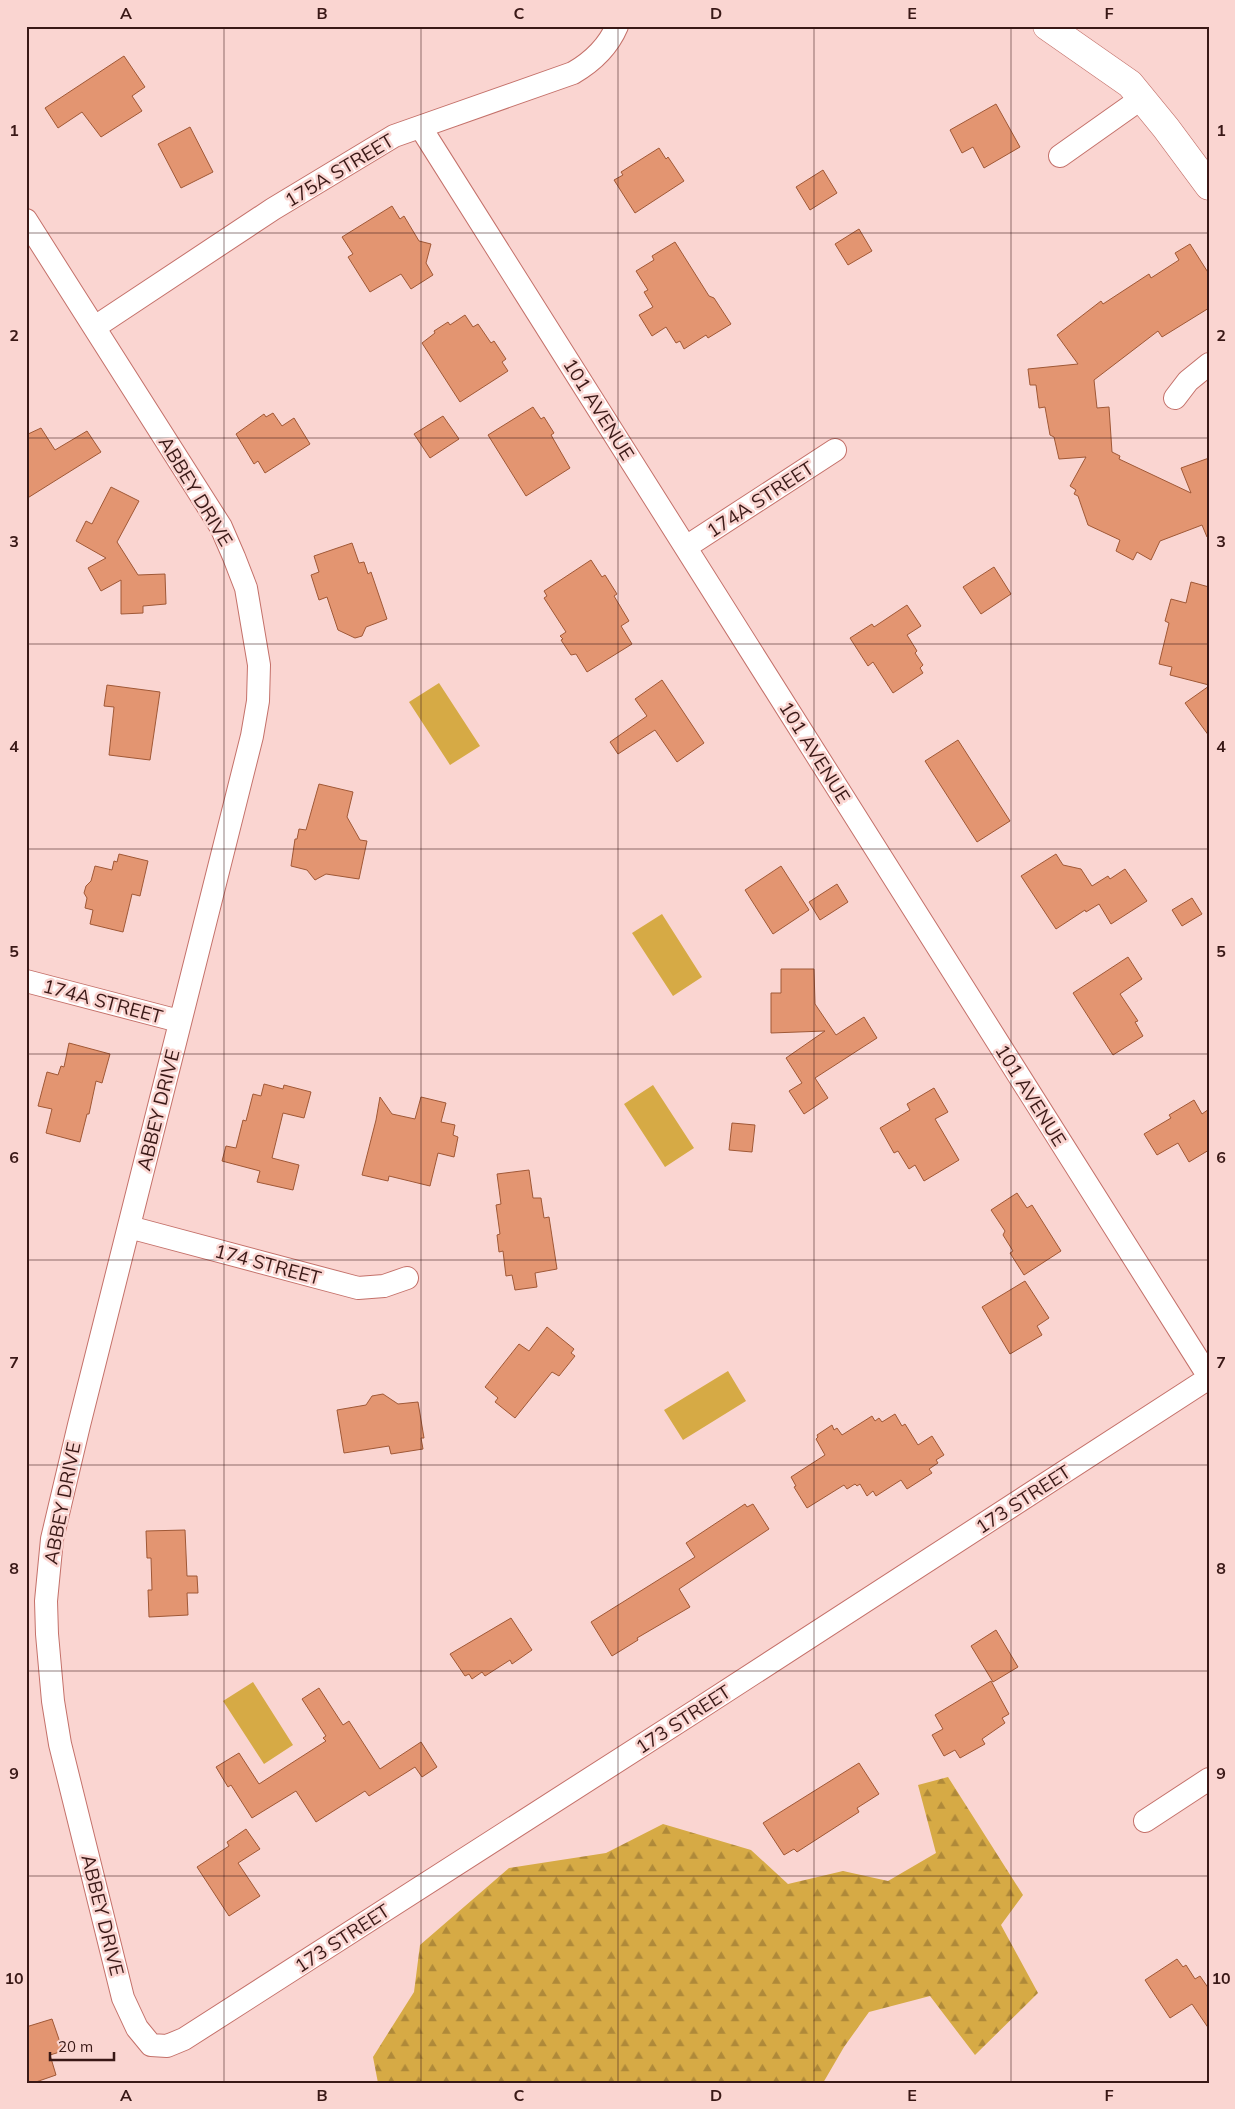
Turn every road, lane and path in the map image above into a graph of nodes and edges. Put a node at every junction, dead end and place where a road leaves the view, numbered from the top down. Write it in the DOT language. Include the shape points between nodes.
graph roads {
  1 [pos="617,26"];
  2 [pos="1047,26"];
  3 [pos="1142,98"];
  4 [pos="422,128"];
  5 [pos="1060,156"];
  6 [pos="1209,186"];
  7 [pos="26,220"];
  8 [pos="95,327"];
  9 [pos="1209,364"];
  10 [pos="1174,398"];
  11 [pos="835,450"];
  12 [pos="686,547"];
  13 [pos="26,981"];
  14 [pos="179,1021"];
  15 [pos="129,1227"];
  16 [pos="407,1278"];
  17 [pos="1209,1377"];
  18 [pos="1209,1779"];
  19 [pos="1145,1821"];
  20 [pos="151,2045"];
  1 -- 4 [label="street, 175A STREET" via="604,48 573,73"];
  2 -- 3 [label="street" via="1130,84"];
  3 -- 5 [label="street"];
  3 -- 6 [label="street"];
  4 -- 8 [label="street, 175A STREET" via="394,136 273,209"];
  4 -- 12 [label="street, 101 AVENUE"];
  7 -- 8 [label="street, ABBEY DRIVE"];
  8 -- 14 [label="street, ABBEY DRIVE" via="221,527 246,588 259,665 258,701 252,736"];
  9 -- 10 [label="street"];
  11 -- 12 [label="street, 174A STREET"];
  12 -- 17 [label="street, 101 AVENUE"];
  13 -- 14 [label="street, 174A STREET"];
  14 -- 15 [label="street, ABBEY DRIVE"];
  15 -- 16 [label="street, 174 STREET" via="358,1288 384,1286"];
  15 -- 20 [label="street, ABBEY DRIVE" via="52,1539 46,1634 60,1744 123,1998 137,2028"];
  17 -- 20 [label="street, 173 STREET" via="184,2039 167,2046"];
  18 -- 19 [label="street"];
}
